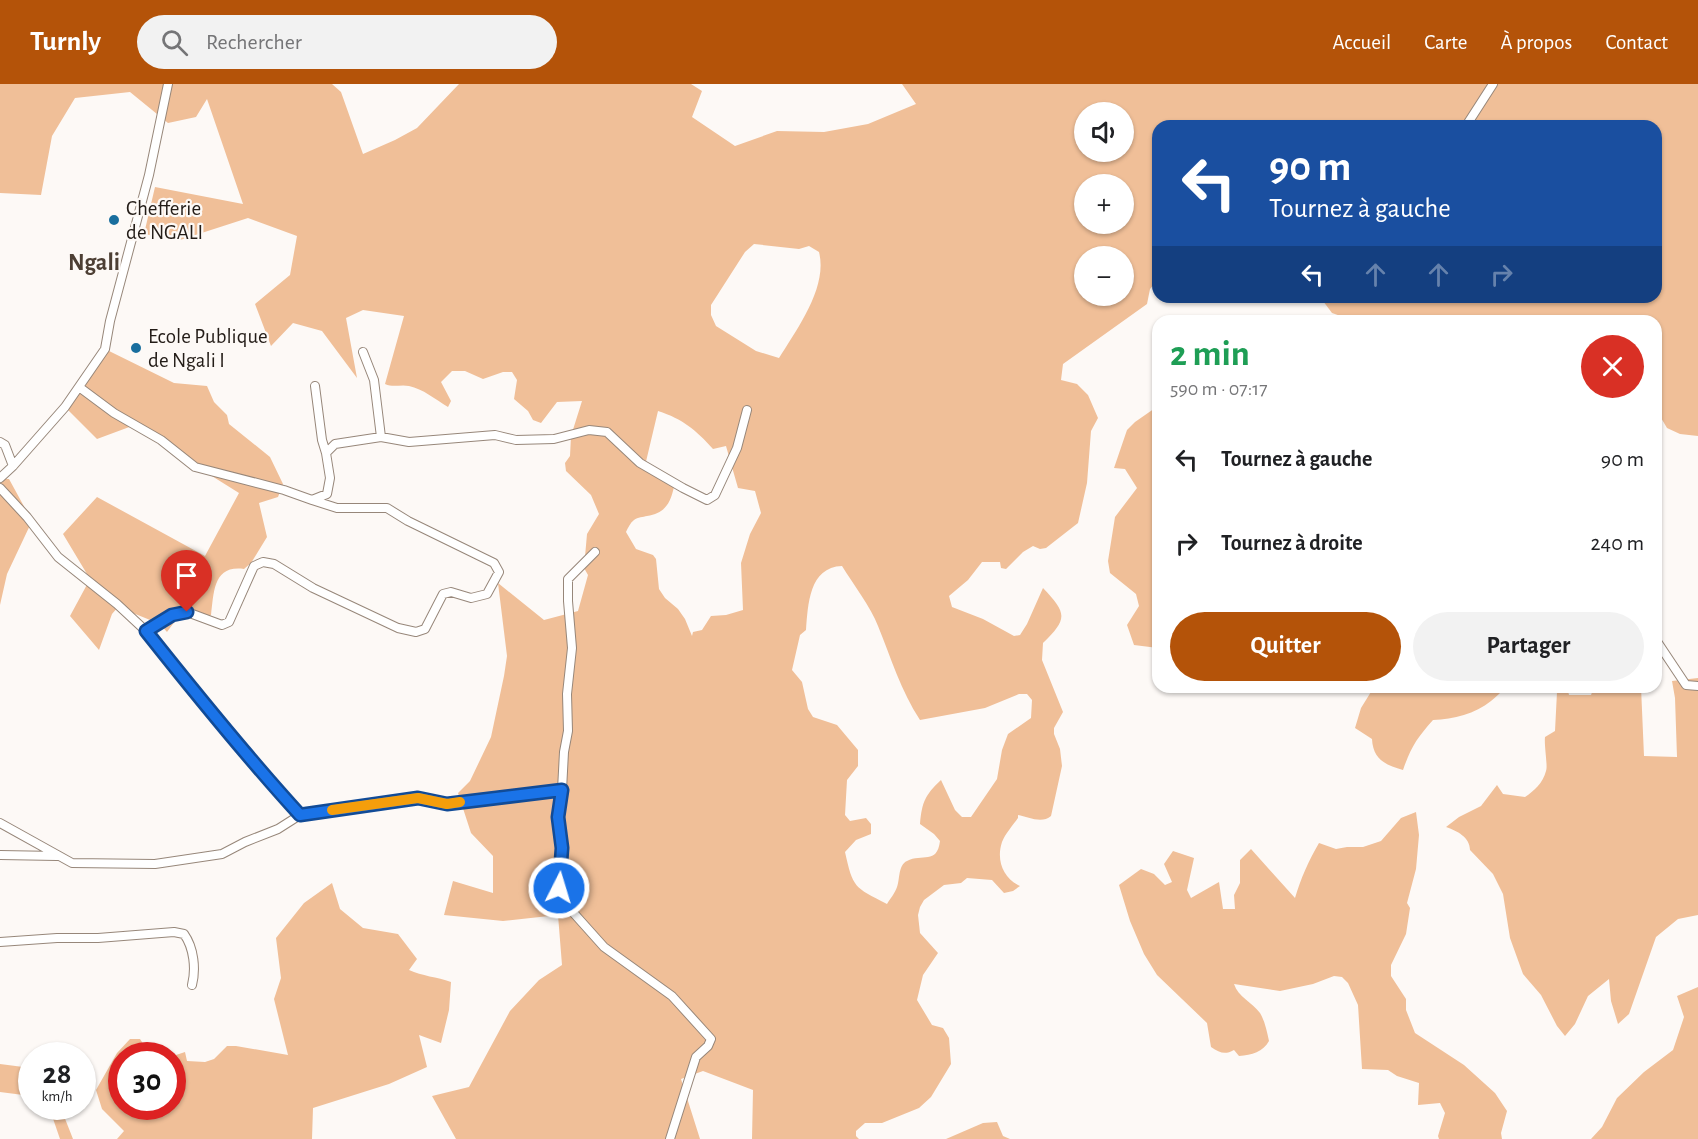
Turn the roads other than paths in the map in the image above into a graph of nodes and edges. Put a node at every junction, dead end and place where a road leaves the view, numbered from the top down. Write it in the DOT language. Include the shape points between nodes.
graph roads {
  1 [pos="168,84"];
  2 [pos="1493,84"];
  3 [pos="1470,120"];
  4 [pos="363,352"];
  5 [pos="315,386"];
  6 [pos="79,387"];
  7 [pos="747,410"];
  8 [pos="381,437"];
  9 [pos="0,442"];
  10 [pos="326,453"];
  11 [pos="13,466"];
  12 [pos="0,478"];
  13 [pos="0,488"];
  14 [pos="312,500"];
  15 [pos="595,552"];
  16 [pos="146,631"];
  17 [pos="1662,649"];
  18 [pos="1698,686"];
  19 [pos="562,790"];
  20 [pos="300,815"];
  21 [pos="0,823"];
  22 [pos="0,855"];
  23 [pos="58,856"];
  24 [pos="0,942"];
  25 [pos="192,986"];
  26 [pos="670,1139"];
  1 -- 6 [label="street" via="105,349"];
  2 -- 3 [label="street"];
  4 -- 8 [label="street" via="374,380"];
  5 -- 10 [label="street"];
  6 -- 11 [label="street"];
  6 -- 14 [label="street" via="195,467"];
  7 -- 8 [label="street" via="737,448 715,495 707,500 640,463 607,432 589,430 554,440 516,440 495,435 409,442"];
  8 -- 10 [label="street" via="335,444"];
  9 -- 11 [label="street"];
  10 -- 14 [label="street" via="330,478 327,494"];
  11 -- 12 [label="street"];
  13 -- 16 [label="street" via="58,557"];
  14 -- 16 [label="street" via="337,508 387,508 494,563 499,572 487,594 471,598 451,592 443,594 425,628 416,632 398,628 313,588 274,564 263,562 254,566 229,622 222,625 187,612 172,615"];
  15 -- 19 [label="street" via="568,579 572,648"];
  16 -- 20 [label="street"];
  17 -- 18 [label="street" via="1686,685"];
  19 -- 20 [label="street" via="447,804 418,798"];
  19 -- 26 [label="street" via="558,817 562,848 559,888 570,909 604,946 672,996 711,1039 696,1057"];
  20 -- 23 [label="street" via="222,854 155,864 72,863"];
  21 -- 23 [label="street"];
  22 -- 23 [label="street"];
  24 -- 25 [label="street" via="184,934 192,953"];
}
